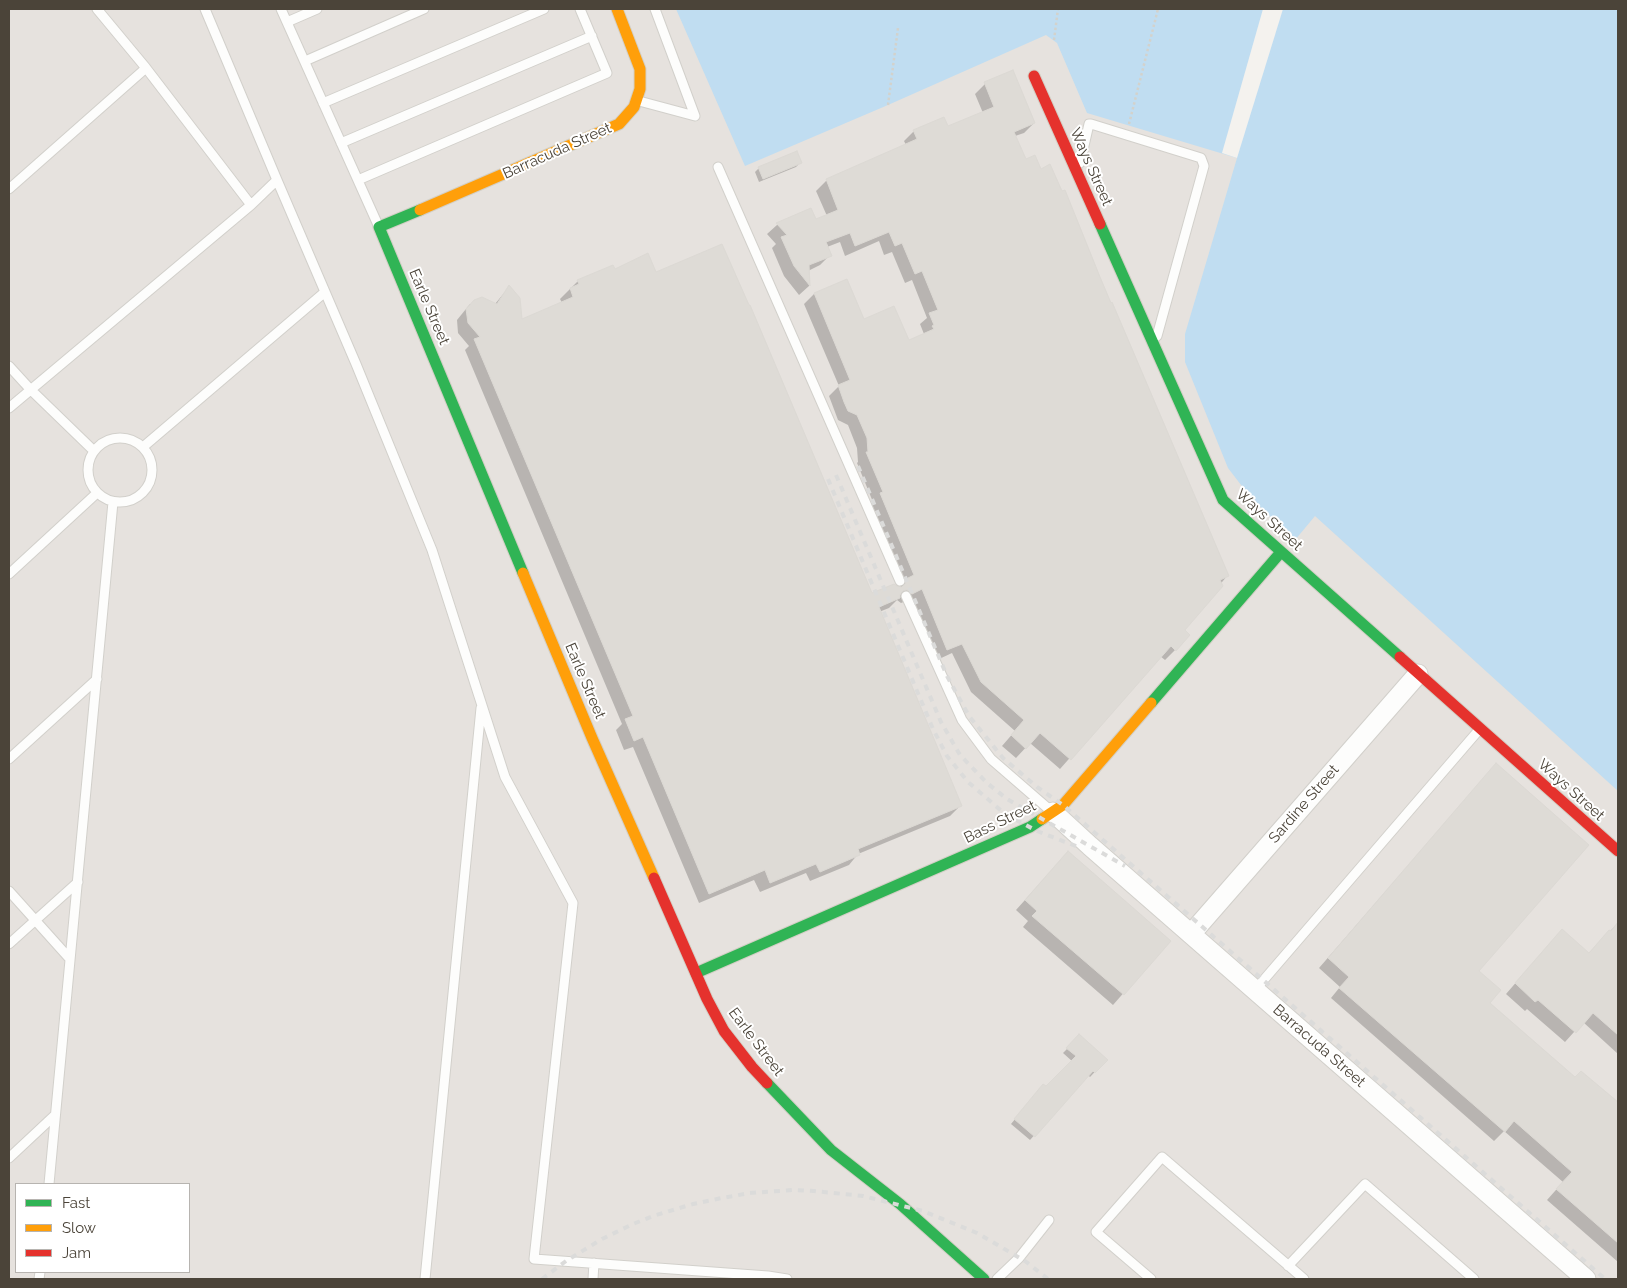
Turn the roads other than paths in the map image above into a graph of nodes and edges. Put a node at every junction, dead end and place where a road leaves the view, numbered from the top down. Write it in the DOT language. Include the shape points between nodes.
graph roads {
  1 [pos="97,9"];
  2 [pos="205,9"];
  3 [pos="281,9"];
  4 [pos="316,9"];
  5 [pos="424,9"];
  6 [pos="544,9"];
  7 [pos="580,9"];
  8 [pos="617,9"];
  9 [pos="655,9"];
  10 [pos="287,22"];
  11 [pos="592,36"];
  12 [pos="304,61"];
  13 [pos="146,68"];
  14 [pos="1034,76"];
  15 [pos="637,100"];
  16 [pos="323,103"];
  17 [pos="341,143"];
  18 [pos="718,167"];
  19 [pos="1078,175"];
  20 [pos="277,180"];
  21 [pos="358,180"];
  22 [pos="9,189"];
  23 [pos="252,204"];
  24 [pos="379,227"];
  25 [pos="325,292"];
  26 [pos="1154,346"];
  27 [pos="9,366"];
  28 [pos="30,389"];
  29 [pos="9,408"];
  30 [pos="143,447"];
  31 [pos="94,451"];
  32 [pos="97,494"];
  33 [pos="113,502"];
  34 [pos="1281,552"];
  35 [pos="9,574"];
  36 [pos="900,581"];
  37 [pos="906,596"];
  38 [pos="1418,674"];
  39 [pos="97,678"];
  40 [pos="481,703"];
  41 [pos="1480,729"];
  42 [pos="9,759"];
  43 [pos="1053,812"];
  44 [pos="1618,852"];
  45 [pos="78,882"];
  46 [pos="9,891"];
  47 [pos="35,920"];
  48 [pos="1191,934"];
  49 [pos="9,944"];
  50 [pos="70,959"];
  51 [pos="696,973"];
  52 [pos="1255,990"];
  53 [pos="55,1116"];
  54 [pos="9,1158"];
  55 [pos="48,1183"];
  56 [pos="1049,1220"];
  57 [pos="594,1263"];
  58 [pos="1288,1266"];
  59 [pos="768,1278"];
  60 [pos="425,1279"];
  61 [pos="593,1279"];
  62 [pos="787,1279"];
  63 [pos="984,1279"];
  64 [pos="997,1279"];
  65 [pos="1151,1279"];
  66 [pos="1304,1279"];
  67 [pos="1474,1279"];
  68 [pos="1586,1279"];
  1 -- 13 [label="lane"];
  2 -- 20 [label="lane"];
  3 -- 10 [label="lane, Earle Street"];
  4 -- 10 [label="lane"];
  5 -- 12 [label="lane"];
  6 -- 16 [label="lane"];
  7 -- 11 [label="lane"];
  8 -- 15 [label="street, Barracuda Street" via="640,69"];
  9 -- 15 [label="lane" via="695,116"];
  10 -- 12 [label="lane, Earle Street"];
  11 -- 17 [label="lane"];
  11 -- 21 [label="lane" via="607,73"];
  12 -- 16 [label="lane, Earle Street"];
  13 -- 22 [label="lane"];
  13 -- 23 [label="lane"];
  14 -- 19 [label="street, Ways Street"];
  15 -- 24 [label="street, Barracuda Street" via="619,124"];
  16 -- 17 [label="lane, Earle Street"];
  17 -- 21 [label="lane, Earle Street"];
  18 -- 36 [label="lane"];
  19 -- 26 [label="street, Ways Street"];
  19 -- 26 [label="lane" via="1088,124 1201,158 1204,166"];
  20 -- 23 [label="lane"];
  20 -- 25 [label="lane"];
  21 -- 24 [label="lane, Earle Street"];
  23 -- 28 [label="lane"];
  24 -- 51 [label="street, Earle Street" via="592,738"];
  25 -- 30 [label="lane"];
  25 -- 40 [label="lane" via="432,550"];
  26 -- 34 [label="street, Ways Street" via="1223,500"];
  27 -- 28 [label="lane"];
  28 -- 29 [label="lane"];
  28 -- 31 [label="lane"];
  30 -- 31 [label="lane" via="127,438 118,438 100,444"];
  30 -- 33 [label="lane" via="152,463 150,481 140,496 132,501"];
  31 -- 32 [label="lane" via="88,477"];
  32 -- 33 [label="lane"];
  32 -- 35 [label="lane"];
  33 -- 39 [label="lane"];
  34 -- 38 [label="street, Ways Street"];
  34 -- 43 [label="street, Bass Street" via="1082,784"];
  37 -- 43 [label="lane" via="962,720 991,759"];
  38 -- 41 [label="street, Ways Street"];
  38 -- 48 [label="street, Sardine Street"];
  39 -- 42 [label="lane"];
  39 -- 45 [label="lane"];
  40 -- 57 [label="lane" via="505,777 573,903 534,1259"];
  40 -- 60 [label="lane"];
  41 -- 44 [label="street, Ways Street"];
  41 -- 52 [label="lane"];
  43 -- 48 [label="street, Barracuda Street"];
  43 -- 51 [label="street, Bass Street" via="1030,827"];
  45 -- 47 [label="lane"];
  45 -- 50 [label="lane"];
  46 -- 47 [label="lane"];
  47 -- 49 [label="lane"];
  47 -- 50 [label="lane"];
  48 -- 52 [label="street, Barracuda Street"];
  50 -- 53 [label="lane"];
  51 -- 63 [label="street, Earle Street" via="724,1031 752,1068 831,1150 900,1204"];
  52 -- 68 [label="street, Barracuda Street"];
  53 -- 54 [label="lane"];
  53 -- 55 [label="lane"];
  56 -- 64 [label="lane" via="1019,1258"];
  57 -- 59 [label="lane"];
  57 -- 61 [label="lane"];
  58 -- 65 [label="lane" via="1162,1157 1096,1232"];
  58 -- 66 [label="lane"];
  58 -- 67 [label="lane" via="1365,1184"];
  59 -- 62 [label="lane"];
}
